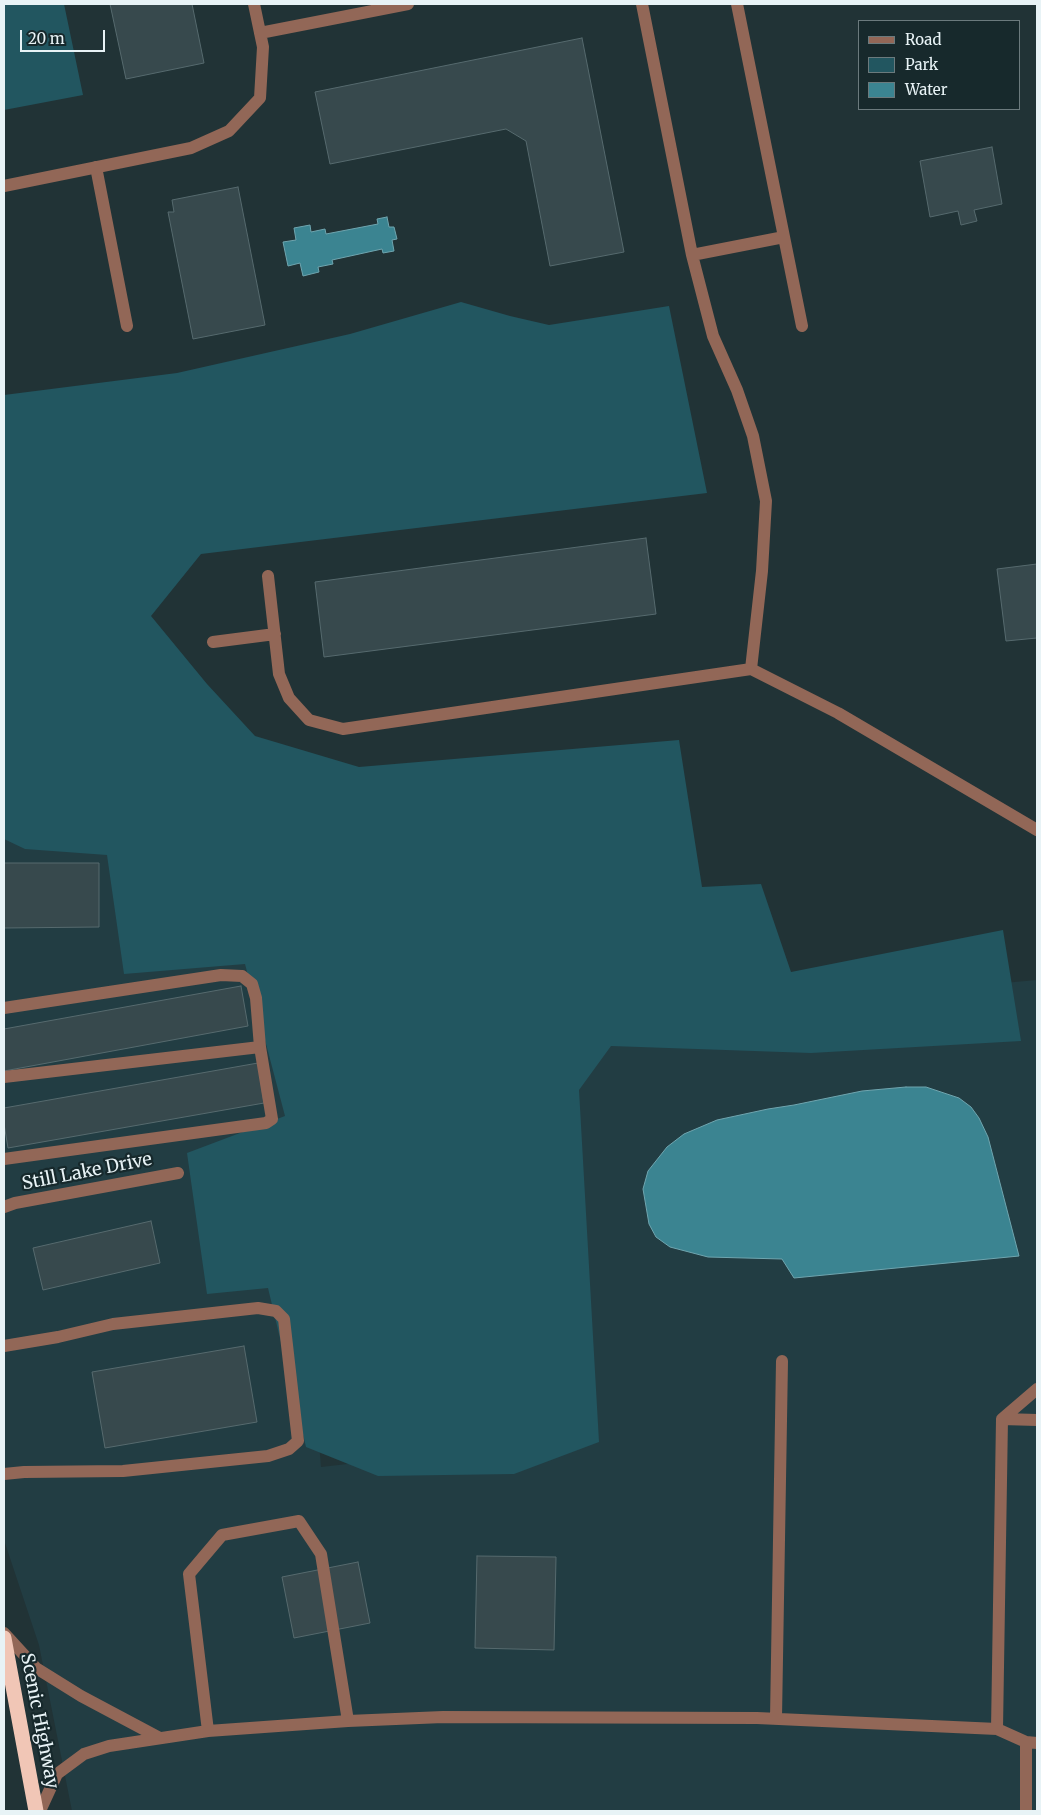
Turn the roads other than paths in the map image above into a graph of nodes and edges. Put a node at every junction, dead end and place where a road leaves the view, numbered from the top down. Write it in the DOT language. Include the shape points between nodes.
graph roads {
  1 [pos="254,4"];
  2 [pos="408,4"];
  3 [pos="642,4"];
  4 [pos="737,4"];
  5 [pos="260,33"];
  6 [pos="96,167"];
  7 [pos="4,186"];
  8 [pos="784,237"];
  9 [pos="692,255"];
  10 [pos="127,326"];
  11 [pos="802,326"];
  12 [pos="268,576"];
  13 [pos="274,634"];
  14 [pos="213,642"];
  15 [pos="751,669"];
  16 [pos="1037,830"];
  17 [pos="4,1008"];
  18 [pos="260,1047"];
  19 [pos="4,1078"];
  20 [pos="4,1160"];
  21 [pos="178,1173"];
  22 [pos="4,1207"];
  23 [pos="4,1346"];
  24 [pos="782,1361"];
  25 [pos="1037,1389"];
  26 [pos="1002,1419"];
  27 [pos="1037,1420"];
  28 [pos="4,1474"];
  29 [pos="4,1633"];
  30 [pos="4,1638"];
  31 [pos="776,1718"];
  32 [pos="348,1720"];
  33 [pos="997,1729"];
  34 [pos="208,1731"];
  35 [pos="158,1737"];
  36 [pos="1032,1742"];
  37 [pos="36,1811"];
  38 [pos="40,1811"];
  39 [pos="1026,1811"];
  1 -- 5 [label="street"];
  2 -- 5 [label="street"];
  3 -- 9 [label="street"];
  4 -- 8 [label="street"];
  5 -- 6 [label="street" via="263,47 260,98 229,131 191,148"];
  6 -- 7 [label="street"];
  6 -- 10 [label="street"];
  8 -- 9 [label="street"];
  8 -- 11 [label="street"];
  9 -- 15 [label="street" via="713,336 753,436 766,501"];
  12 -- 13 [label="street"];
  13 -- 14 [label="street"];
  13 -- 15 [label="street" via="279,674 289,698 309,720 343,729"];
  15 -- 16 [label="street" via="838,713"];
  17 -- 18 [label="street" via="221,975 242,976 252,984 256,998"];
  18 -- 19 [label="street"];
  18 -- 20 [label="street" via="272,1119 266,1123"];
  21 -- 22 [label="street, Still Lake Drive"];
  23 -- 28 [label="street" via="113,1324 258,1308 276,1311 284,1319 298,1441 268,1456 123,1471"];
  24 -- 31 [label="street"];
  25 -- 26 [label="street"];
  26 -- 27 [label="street"];
  26 -- 33 [label="street"];
  29 -- 35 [label="street" via="36,1668"];
  30 -- 37 [label="highway, Scenic Highway"];
  31 -- 32 [label="street" via="443,1717"];
  31 -- 33 [label="street"];
  32 -- 34 [label="street"];
  32 -- 34 [label="street" via="321,1554 299,1521 222,1535 189,1574"];
  33 -- 36 [label="street"];
  34 -- 35 [label="street"];
  35 -- 38 [label="street" via="84,1754 57,1774"];
  36 -- 39 [label="street"];
}
